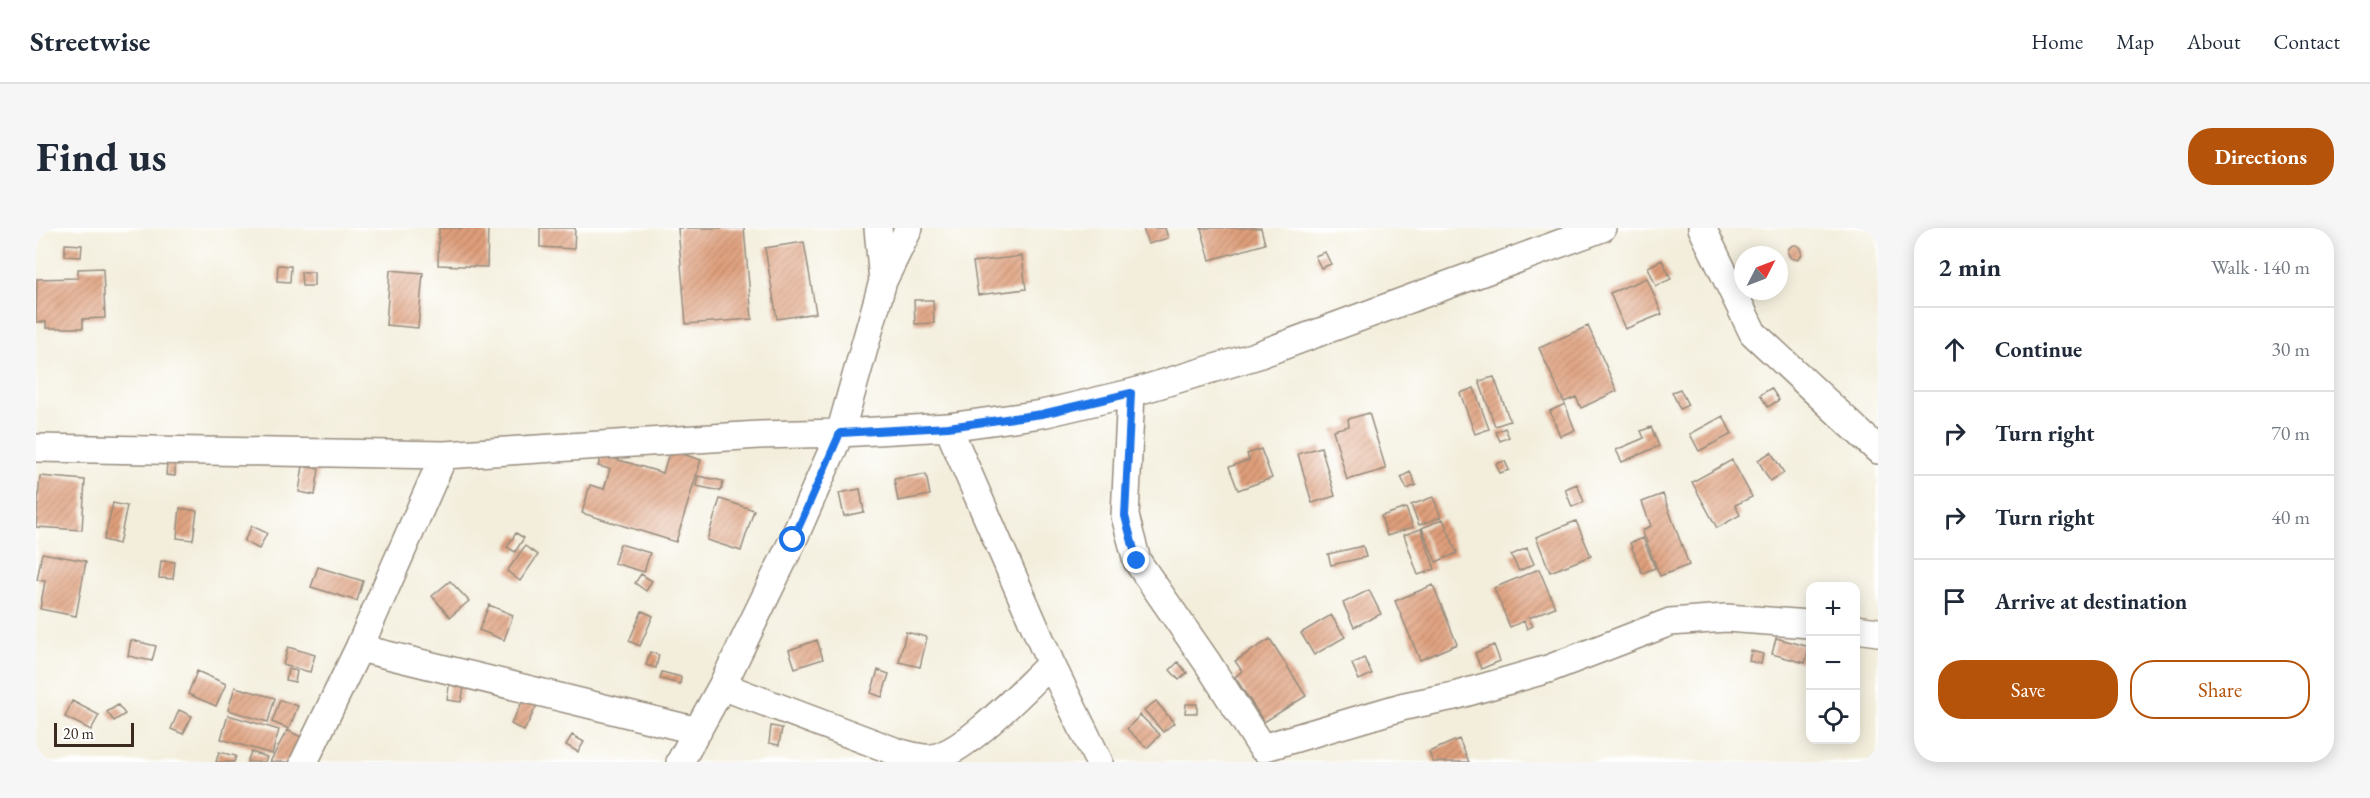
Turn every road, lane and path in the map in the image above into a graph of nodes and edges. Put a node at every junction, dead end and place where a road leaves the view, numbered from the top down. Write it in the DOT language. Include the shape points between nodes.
graph roads {
  1 [pos="878,228"];
  2 [pos="909,228"];
  3 [pos="1602,228"];
  4 [pos="1702,228"];
  5 [pos="1572,233"];
  6 [pos="883,281"];
  7 [pos="1131,393"];
  8 [pos="948,427"];
  9 [pos="840,433"];
  10 [pos="36,448"];
  11 [pos="1878,450"];
  12 [pos="444,455"];
  13 [pos="1806,624"];
  14 [pos="1860,629"];
  15 [pos="1878,632"];
  16 [pos="359,648"];
  17 [pos="1051,664"];
  18 [pos="722,686"];
  19 [pos="698,731"];
  20 [pos="304,762"];
  21 [pos="680,762"];
  22 [pos="1099,762"];
  1 -- 6 [label="street"];
  2 -- 6 [label="street"];
  3 -- 5 [label="street"];
  4 -- 11 [label="street" via="1753,333"];
  5 -- 7 [label="street" via="1255,356"];
  6 -- 9 [label="street"];
  7 -- 8 [label="street" via="1042,414"];
  7 -- 13 [label="street" via="1125,516 1137,561 1262,748 1548,669 1670,622 1726,618"];
  8 -- 9 [label="street"];
  8 -- 17 [label="street"];
  9 -- 12 [label="street"];
  9 -- 18 [label="street"];
  10 -- 12 [label="street"];
  12 -- 16 [label="street"];
  14 -- 15 [label="street"];
  16 -- 19 [label="street"];
  16 -- 20 [label="street"];
  17 -- 18 [label="street" via="959,747 924,759"];
  17 -- 22 [label="street"];
  18 -- 19 [label="street"];
  19 -- 21 [label="street"];
}
